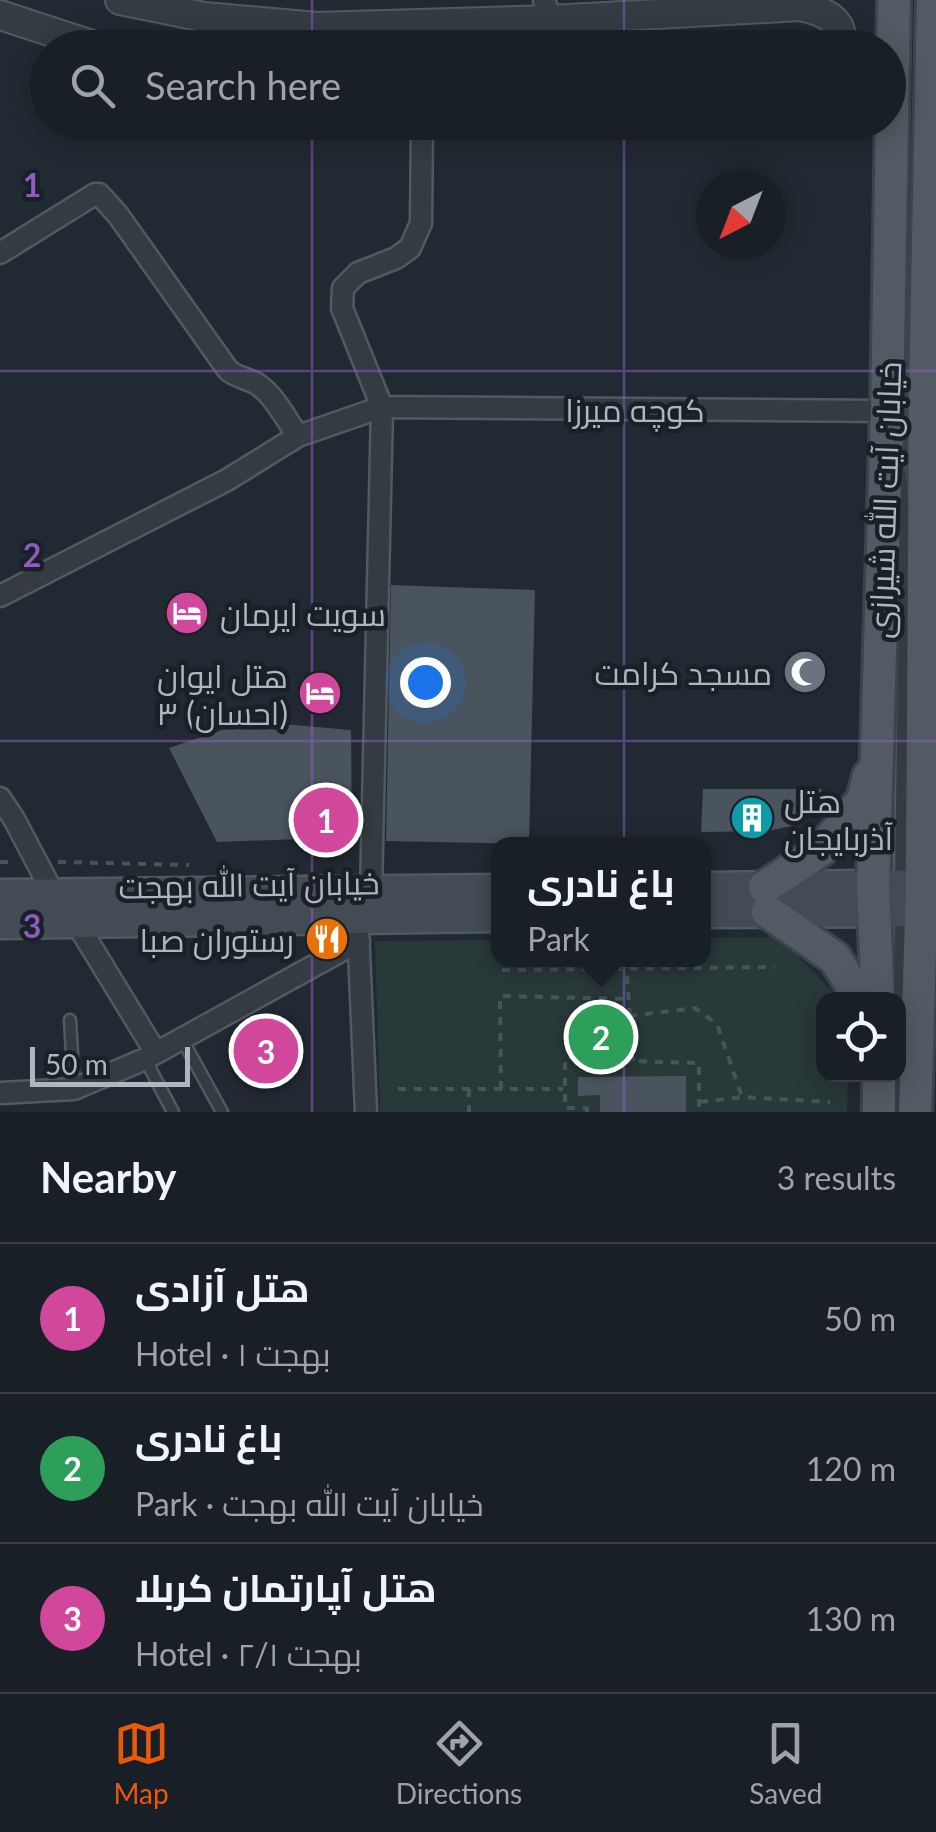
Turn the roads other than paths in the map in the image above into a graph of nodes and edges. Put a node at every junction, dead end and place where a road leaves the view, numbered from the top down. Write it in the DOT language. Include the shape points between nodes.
graph roads {
  1 [pos="120,0"];
  2 [pos="894,0"];
  3 [pos="806,3"];
  4 [pos="241,10"];
  5 [pos="547,10"];
  6 [pos="0,15"];
  7 [pos="934,19"];
  8 [pos="46,30"];
  9 [pos="839,30"];
  10 [pos="893,30"];
  11 [pos="422,140"];
  12 [pos="890,140"];
  13 [pos="0,253"];
  14 [pos="888,349"];
  15 [pos="930,390"];
  16 [pos="382,407"];
  17 [pos="887,411"];
  18 [pos="298,436"];
  19 [pos="898,446"];
  20 [pos="900,465"];
  21 [pos="0,596"];
  22 [pos="921,726"];
  23 [pos="878,737"];
  24 [pos="936,766"];
  25 [pos="0,798"];
  26 [pos="711,889"];
  27 [pos="491,891"];
  28 [pos="53,893"];
  29 [pos="0,894"];
  30 [pos="908,899"];
  31 [pos="767,900"];
  32 [pos="711,911"];
  33 [pos="491,916"];
  34 [pos="363,917"];
  35 [pos="76,922"];
  36 [pos="0,923"];
  37 [pos="855,992"];
  38 [pos="880,992"];
  39 [pos="70,1020"];
  40 [pos="182,1039"];
  41 [pos="150,1056"];
  42 [pos="879,1082"];
  43 [pos="74,1089"];
  44 [pos="0,1093"];
  45 [pos="172,1112"];
  46 [pos="222,1112"];
  47 [pos="366,1112"];
  48 [pos="879,1112"];
  49 [pos="899,1112"];
  50 [pos="915,1112"];
  1 -- 4 [label="street" via="204,16"];
  2 -- 10 [label="main road, خیابان آیت الله شیرازی"];
  3 -- 5 [label="street"];
  3 -- 9 [label="street" via="835,20"];
  4 -- 5 [label="street" via="317,27"];
  6 -- 8 [label="street"];
  7 -- 15 [label="main road, خیابان آیت الله شیرازی"];
  11 -- 16 [label="street" via="421,223 410,248 358,273 344,288 342,308"];
  12 -- 14 [label="main road, خیابان آیت الله شیرازی"];
  13 -- 18 [label="street" via="99,194 228,370 267,392"];
  14 -- 17 [label="main road, خیابان آیت الله شیرازی"];
  14 -- 19 [label="lane"];
  15 -- 22 [label="main road, خیابان آیت الله شیرازی"];
  16 -- 17 [label="street, کوچه میرزا"];
  16 -- 18 [label="street, کوچه میرزا"];
  16 -- 34 [label="street"];
  17 -- 23 [label="main road, خیابان آیت الله شیرازی"];
  18 -- 21 [label="street, کوچه میرزا" via="227,480"];
  20 -- 30 [label="lane"];
  22 -- 24 [label="main road"];
  22 -- 30 [label="main road, خیابان آیت الله شیرازی"];
  23 -- 30 [label="main road, خیابان آیت الله شیرازی"];
  23 -- 31 [label="main road" via="863,800"];
  25 -- 28 [label="street"];
  26 -- 31 [label="main road"];
  27 -- 34 [label="main road, خیابان آیت الله بهجت"];
  28 -- 29 [label="main road, خیابان آیت الله بهجت"];
  28 -- 34 [label="main road, خیابان آیت الله بهجت"];
  30 -- 31 [label="main road"];
  30 -- 38 [label="main road, خیابان آیت الله شیرازی"];
  30 -- 49 [label="lane"];
  30 -- 50 [label="main road, خیابان آیت الله شیرازی"];
  31 -- 32 [label="main road"];
  31 -- 37 [label="main road" via="835,958"];
  33 -- 34 [label="main road, خیابان آیت الله بهجت"];
  34 -- 35 [label="main road, خیابان آیت الله بهجت"];
  34 -- 40 [label="street"];
  34 -- 47 [label="street"];
  35 -- 36 [label="main road, خیابان آیت الله بهجت"];
  35 -- 41 [label="street"];
  39 -- 43 [label="lane"];
  40 -- 41 [label="street"];
  40 -- 46 [label="lane"];
  41 -- 43 [label="street"];
  41 -- 45 [label="lane"];
  42 -- 48 [label="main road"];
  43 -- 44 [label="street"];
}
